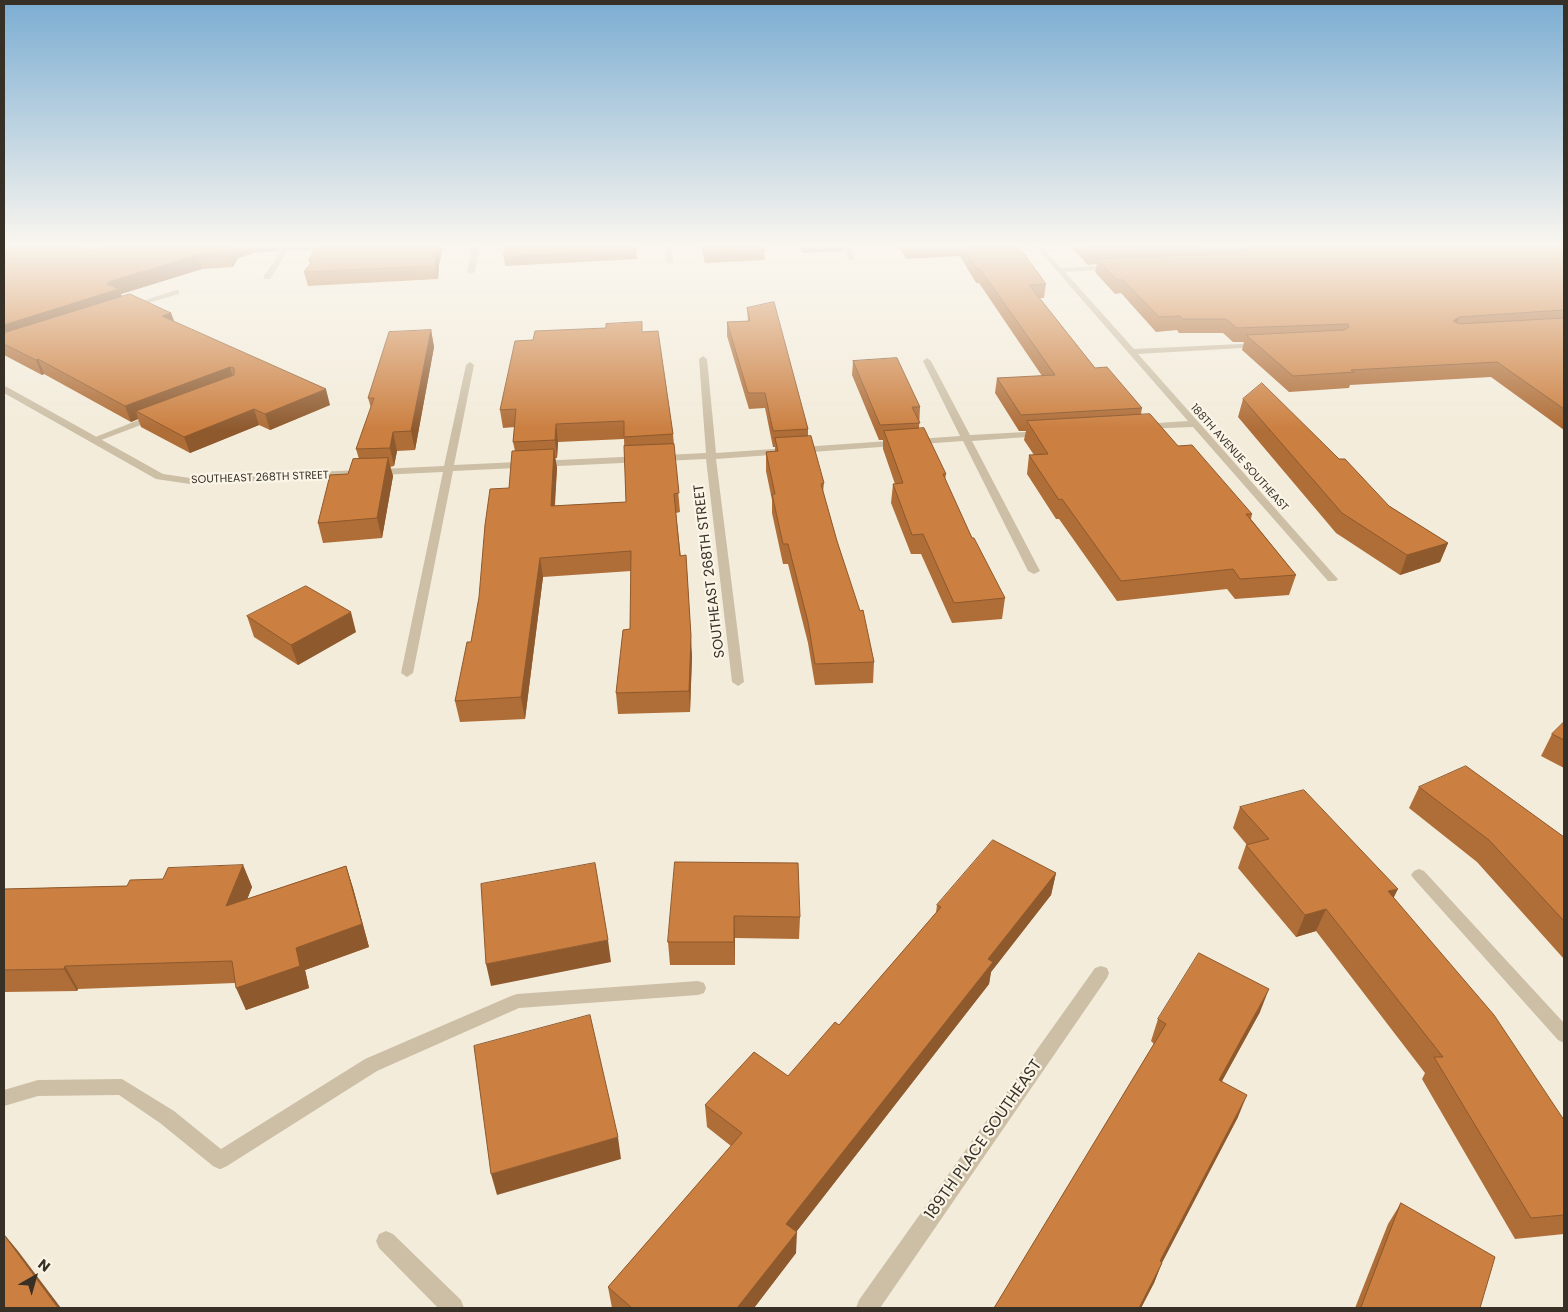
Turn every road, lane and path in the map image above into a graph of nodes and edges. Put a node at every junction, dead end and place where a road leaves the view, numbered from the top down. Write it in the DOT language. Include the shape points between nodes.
graph roads {
  1 [pos="1093,308"];
  2 [pos="1270,345"];
  3 [pos="1132,352"];
  4 [pos="704,360"];
  5 [pos="928,360"];
  6 [pos="470,365"];
  7 [pos="4,390"];
  8 [pos="164,413"];
  9 [pos="1193,424"];
  10 [pos="1134,427"];
  11 [pos="1055,432"];
  12 [pos="967,438"];
  13 [pos="93,440"];
  14 [pos="711,456"];
  15 [pos="449,469"];
  16 [pos="1034,571"];
  17 [pos="1332,579"];
  18 [pos="407,673"];
  19 [pos="738,682"];
  20 [pos="1419,875"];
  21 [pos="1101,973"];
  22 [pos="698,988"];
  23 [pos="1564,1035"];
  24 [pos="4,1098"];
  25 [pos="386,1241"];
  26 [pos="453,1308"];
  27 [pos="867,1308"];
  1 -- 3 [label="street, 188TH AVENUE SOUTHEAST"];
  2 -- 3 [label="street"];
  3 -- 9 [label="street, 188TH AVENUE SOUTHEAST"];
  4 -- 14 [label="street, SOUTHEAST 268TH STREET"];
  5 -- 12 [label="street"];
  6 -- 15 [label="street"];
  7 -- 13 [label="street, SOUTHEAST 268TH STREET"];
  8 -- 13 [label="street"];
  9 -- 10 [label="street"];
  9 -- 17 [label="street, 188TH AVENUE SOUTHEAST"];
  11 -- 12 [label="street, SOUTHEAST 268TH STREET"];
  12 -- 14 [label="street, SOUTHEAST 268TH STREET"];
  12 -- 16 [label="street"];
  13 -- 15 [label="street, SOUTHEAST 268TH STREET" via="160,477 190,481"];
  14 -- 15 [label="street, SOUTHEAST 268TH STREET"];
  14 -- 19 [label="street, SOUTHEAST 268TH STREET"];
  15 -- 18 [label="street"];
  20 -- 23 [label="street"];
  21 -- 27 [label="street, 189TH PLACE SOUTHEAST"];
  22 -- 24 [label="street" via="517,1001 371,1065 220,1160 168,1117 122,1088 38,1088"];
  25 -- 26 [label="street"];
}
